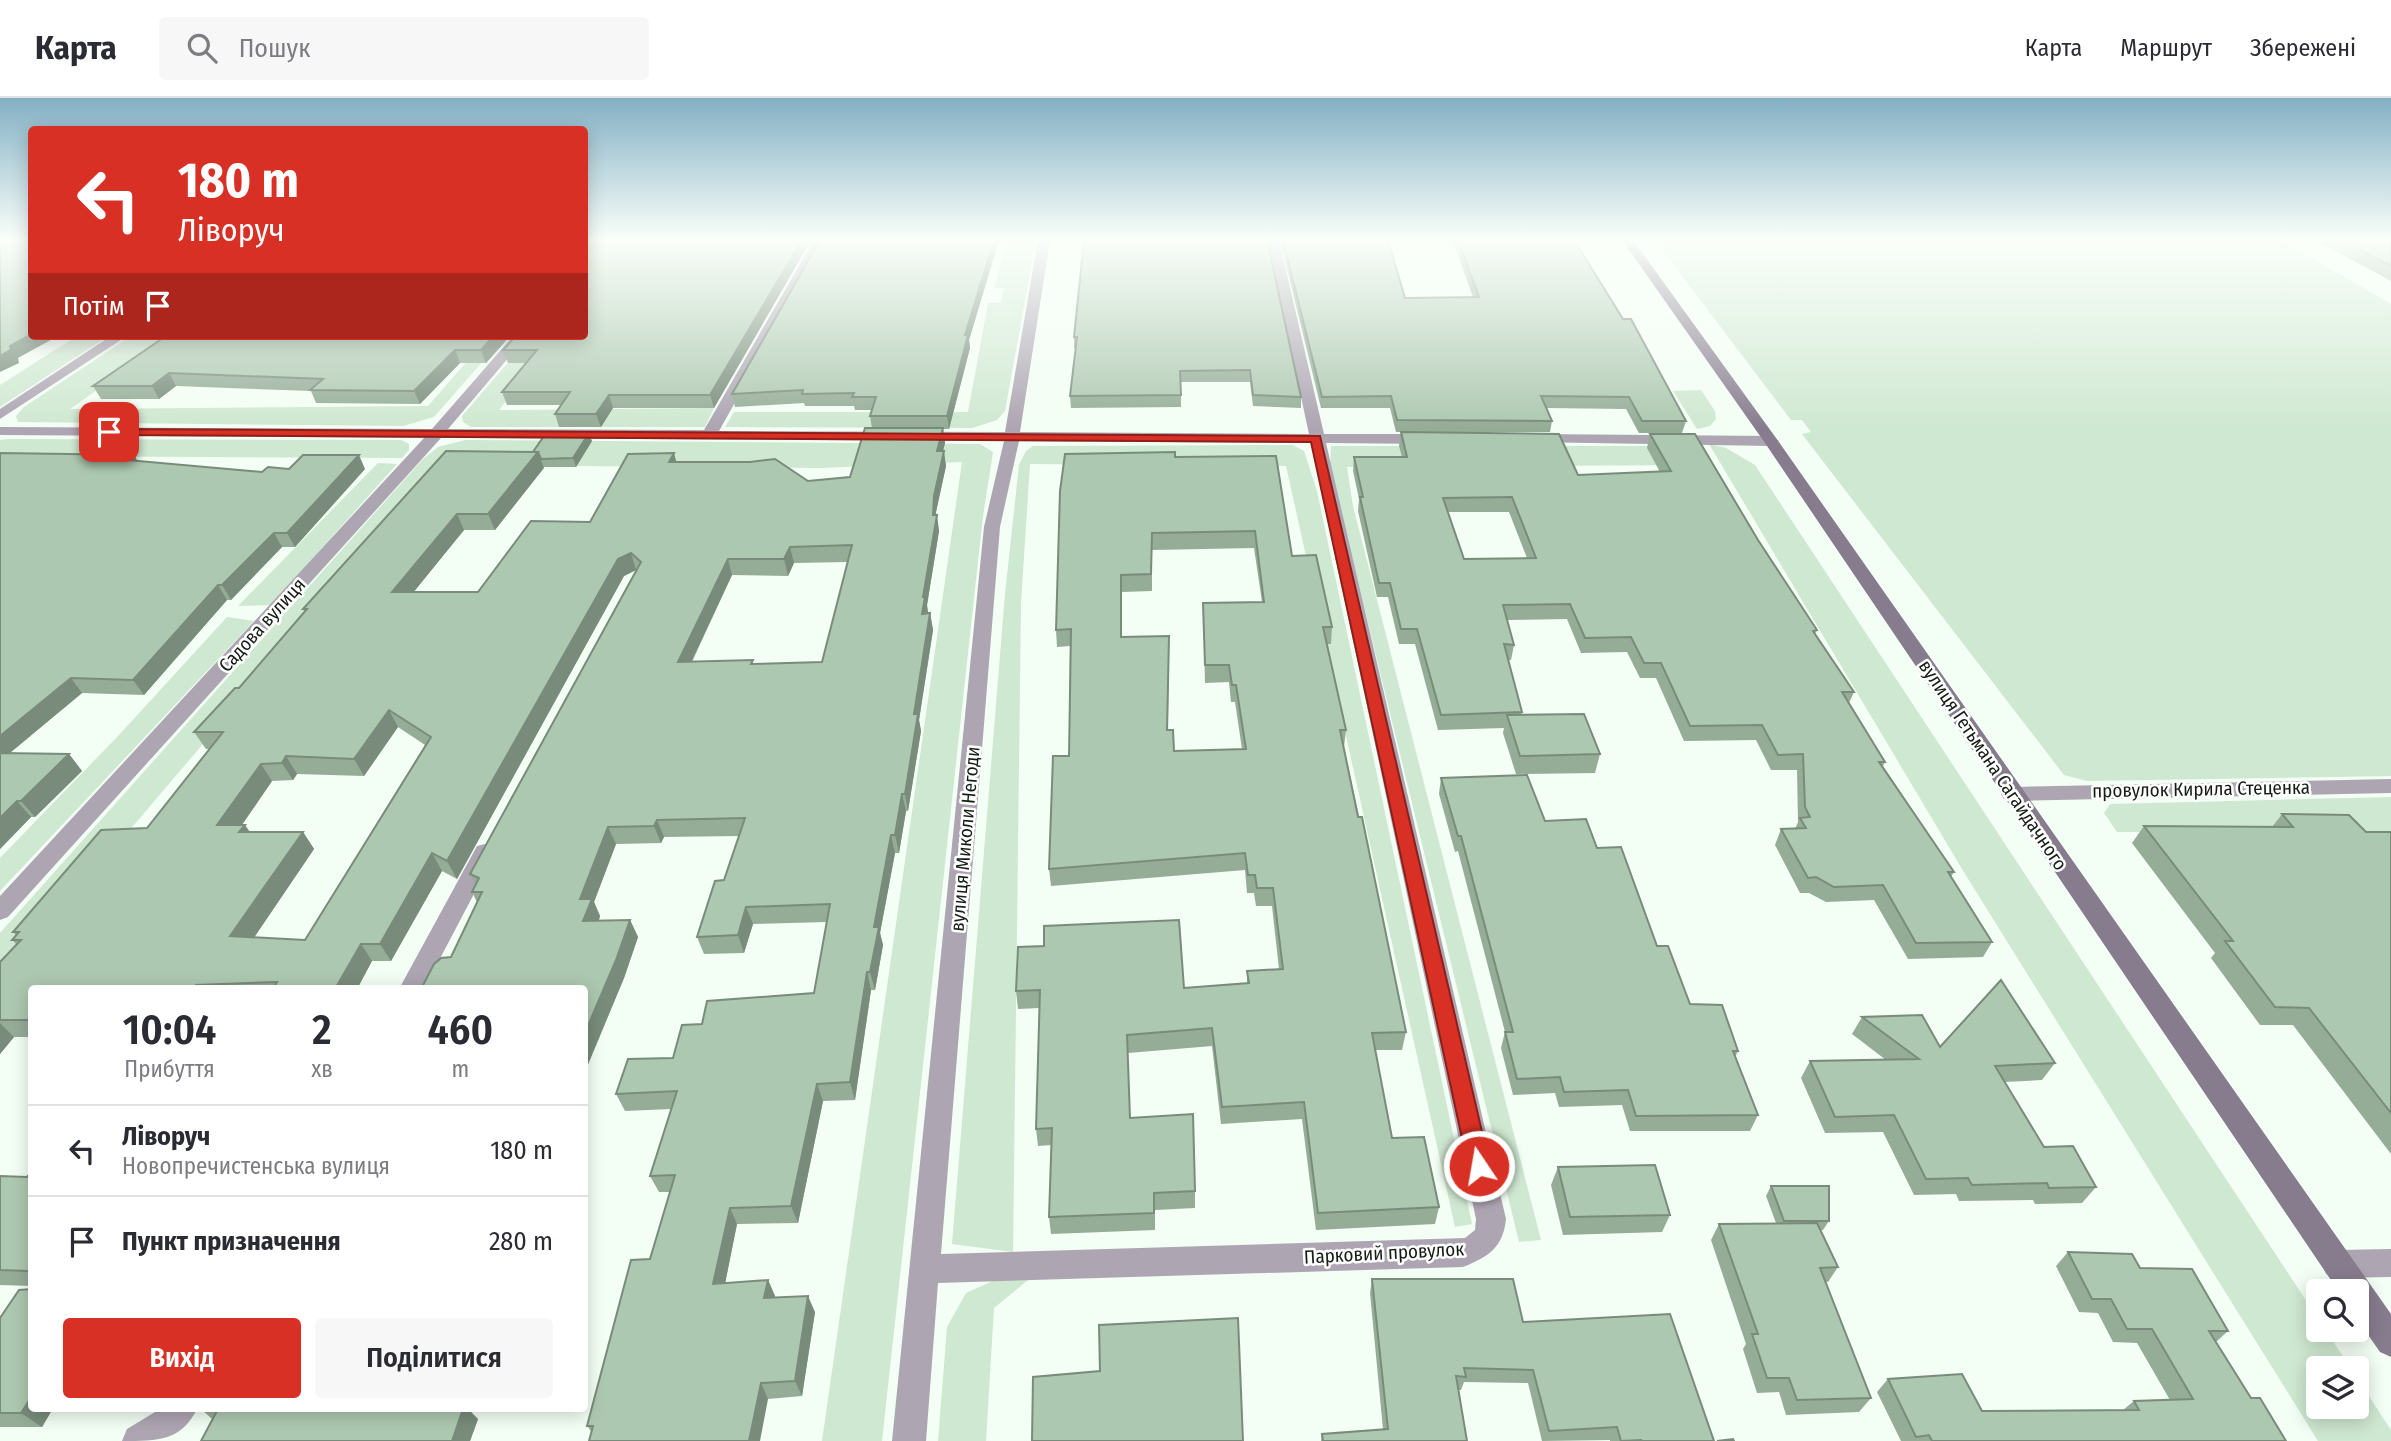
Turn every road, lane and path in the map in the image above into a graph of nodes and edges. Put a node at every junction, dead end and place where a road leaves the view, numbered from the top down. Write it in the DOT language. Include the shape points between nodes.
graph roads {
  1 [pos="784,303"];
  2 [pos="1034,303"];
  3 [pos="1287,303"];
  4 [pos="1673,303"];
  5 [pos="114,340"];
  6 [pos="517,340"];
  7 [pos="0,415"];
  8 [pos="0,431"];
  9 [pos="436,433"];
  10 [pos="708,436"];
  11 [pos="1012,438"];
  12 [pos="1316,439"];
  13 [pos="1439,439"];
  14 [pos="1521,439"];
  15 [pos="1771,441"];
  16 [pos="2391,786"];
  17 [pos="2012,794"];
  18 [pos="497,831"];
  19 [pos="0,911"];
  20 [pos="413,985"];
  21 [pos="2391,1263"];
  22 [pos="2337,1264"];
  23 [pos="925,1269"];
  24 [pos="2348,1279"];
  25 [pos="2369,1309"];
  26 [pos="2391,1341"];
  27 [pos="179,1412"];
  28 [pos="139,1441"];
  29 [pos="909,1441"];
  1 -- 10 [label="street"];
  2 -- 11 [label="street, вулиця Миколи Негоди"];
  3 -- 12 [label="street, Парковий провулок"];
  4 -- 15 [label="main road, вулиця Гетьмана Сагайдачного"];
  5 -- 7 [label="street"];
  6 -- 9 [label="street, Садова вулиця"];
  8 -- 9 [label="street"];
  9 -- 10 [label="street"];
  9 -- 19 [label="street, Садова вулиця"];
  10 -- 11 [label="street"];
  11 -- 12 [label="street"];
  11 -- 23 [label="street, вулиця Миколи Негоди" via="992,527"];
  12 -- 13 [label="street"];
  12 -- 23 [label="street, Парковий провулок" via="1491,1219 1490,1235 1480,1247 1463,1252"];
  14 -- 15 [label="street"];
  15 -- 17 [label="main road, вулиця Гетьмана Сагайдачного"];
  16 -- 17 [label="street, провулок Кирила Стеценка"];
  17 -- 22 [label="main road, вулиця Гетьмана Сагайдачного"];
  18 -- 20 [label="street"];
  21 -- 22 [label="street"];
  22 -- 24 [label="main road, вулиця Гетьмана Сагайдачного"];
  23 -- 29 [label="street, вулиця Миколи Негоди"];
  25 -- 26 [label="main road, вулиця Гетьмана Сагайдачного"];
  27 -- 28 [label="street" via="169,1424"];
}
